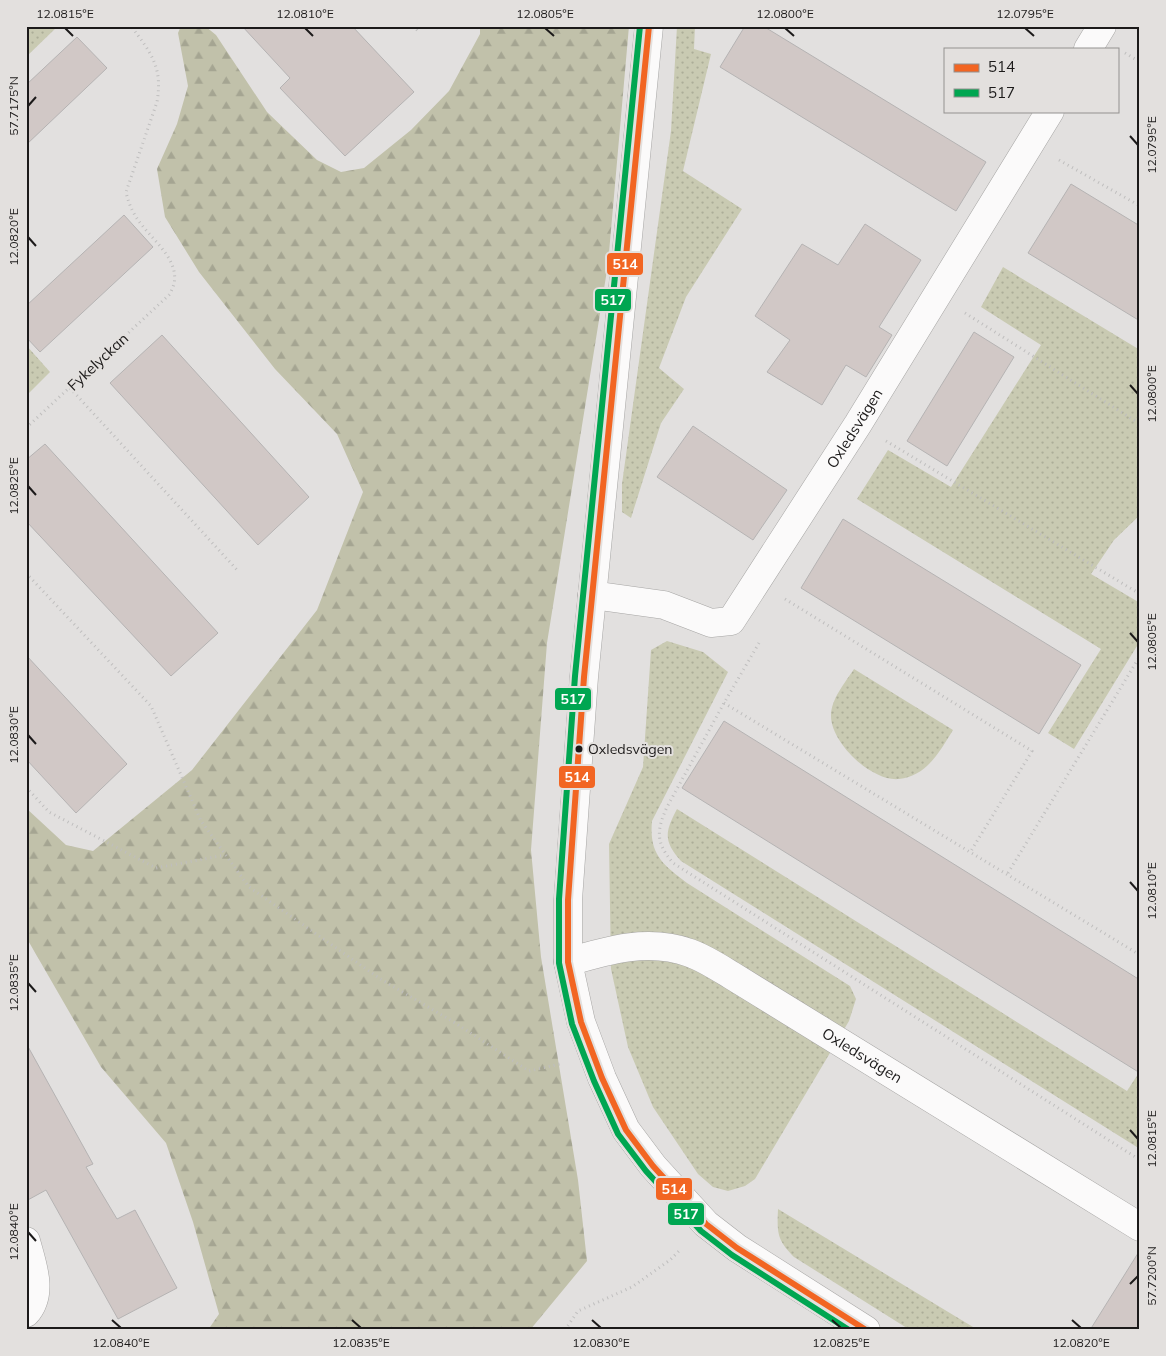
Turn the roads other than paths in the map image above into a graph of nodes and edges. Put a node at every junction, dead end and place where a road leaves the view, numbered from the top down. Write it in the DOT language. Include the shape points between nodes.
graph roads {
  1 [pos="649,26"];
  2 [pos="1102,26"];
  3 [pos="1089,48"];
  4 [pos="1049,112"];
  5 [pos="592,595"];
  6 [pos="568,962"];
  7 [pos="1140,1227"];
  8 [pos="26,1241"];
  9 [pos="26,1313"];
  10 [pos="866,1330"];
  1 -- 5 [label="street"];
  2 -- 3 [label="street"];
  4 -- 5 [label="street, Oxledsvägen" via="858,424 731,621 711,623 664,604"];
  5 -- 6 [label="street" via="574,796"];
  6 -- 7 [label="street, Oxledsvägen" via="638,945 669,947 691,953 731,974"];
  6 -- 10 [label="street" via="581,1022 594,1057 626,1130 653,1166 706,1224 737,1248"];
  8 -- 9 [label="street" via="37,1286"];
}
